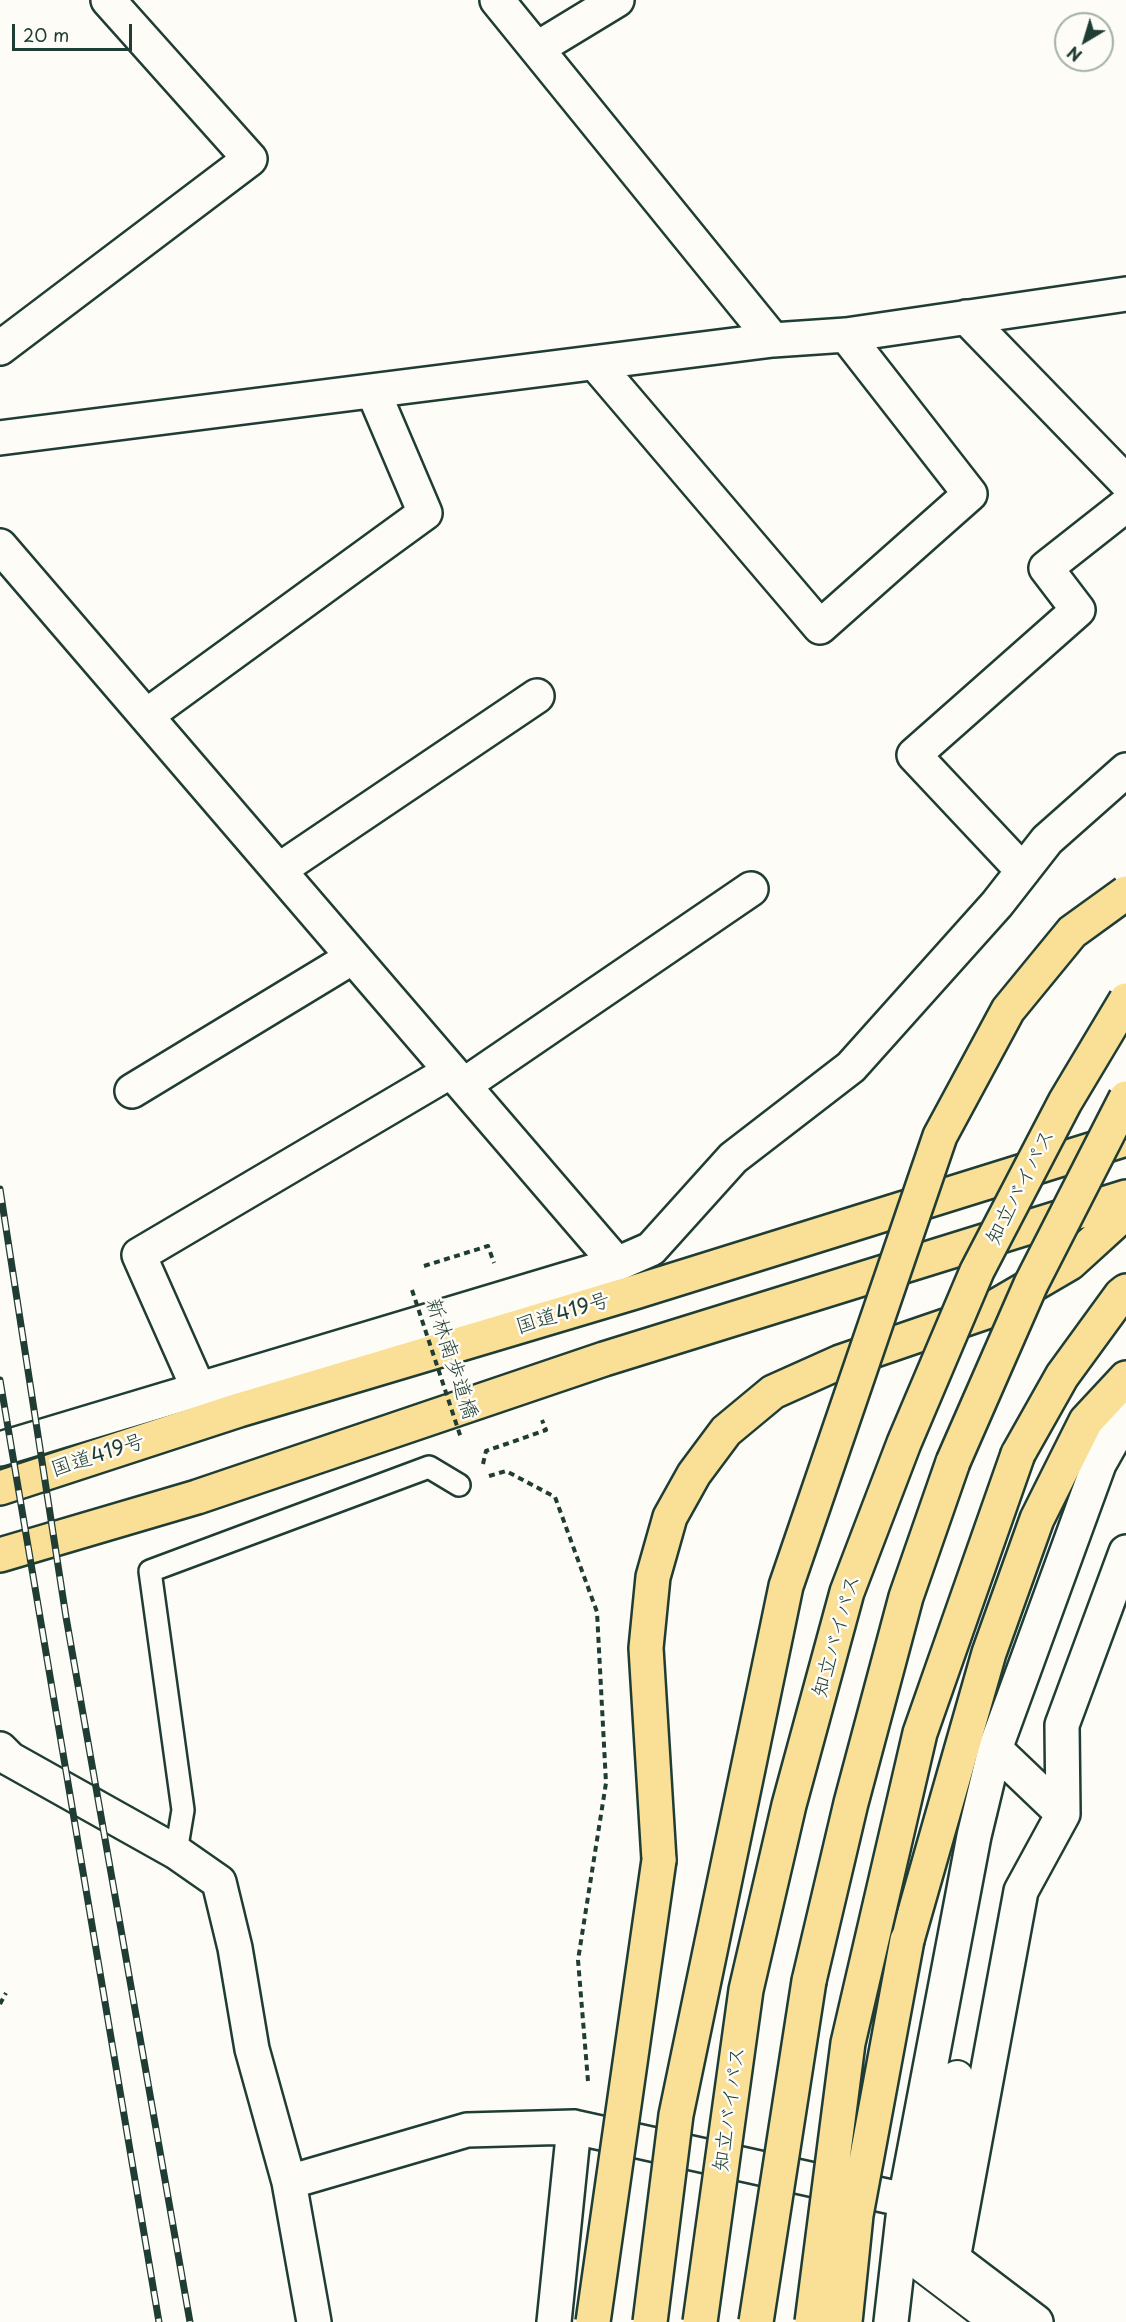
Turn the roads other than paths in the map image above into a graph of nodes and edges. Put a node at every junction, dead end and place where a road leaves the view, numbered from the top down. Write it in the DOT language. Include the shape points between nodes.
graph roads {
  1 [pos="108,0"];
  2 [pos="497,0"];
  3 [pos="617,0"];
  4 [pos="538,48"];
  5 [pos="1126,294"];
  6 [pos="966,317"];
  7 [pos="846,335"];
  8 [pos="773,340"];
  9 [pos="0,348"];
  10 [pos="595,363"];
  11 [pos="373,391"];
  12 [pos="0,438"];
  13 [pos="1126,482"];
  14 [pos="1126,505"];
  15 [pos="0,546"];
  16 [pos="537,696"];
  17 [pos="146,716"];
  18 [pos="1126,770"];
  19 [pos="279,870"];
  20 [pos="1023,871"];
  21 [pos="751,889"];
  22 [pos="1126,893"];
  23 [pos="353,957"];
  24 [pos="1126,1000"];
  25 [pos="457,1078"];
  26 [pos="132,1091"];
  27 [pos="1126,1098"];
  28 [pos="1126,1139"];
  29 [pos="1126,1197"];
  30 [pos="1126,1212"];
  31 [pos="617,1264"];
  32 [pos="1126,1292"];
  33 [pos="1126,1378"];
  34 [pos="199,1390"];
  35 [pos="1126,1416"];
  36 [pos="0,1449"];
  37 [pos="459,1485"];
  38 [pos="0,1488"];
  39 [pos="197,1497"];
  40 [pos="1126,1552"];
  41 [pos="0,1555"];
  42 [pos="0,1572"];
  43 [pos="0,1749"];
  44 [pos="995,1749"];
  45 [pos="1063,1814"];
  46 [pos="176,1852"];
  47 [pos="957,2077"];
  48 [pos="574,2127"];
  49 [pos="289,2182"];
  50 [pos="905,2200"];
  51 [pos="314,2322"];
  52 [pos="554,2322"];
  53 [pos="593,2322"];
  54 [pos="650,2322"];
  55 [pos="700,2322"];
  56 [pos="756,2322"];
  57 [pos="812,2322"];
  58 [pos="845,2322"];
  59 [pos="891,2322"];
  60 [pos="997,2322"];
  61 [pos="1036,2322"];
  1 -- 9 [label="street" via="250,159"];
  2 -- 4 [label="street"];
  3 -- 4 [label="street"];
  4 -- 8 [label="street"];
  5 -- 6 [label="street"];
  6 -- 7 [label="street"];
  6 -- 13 [label="street"];
  7 -- 8 [label="street"];
  7 -- 10 [label="street" via="970,494 820,627"];
  8 -- 10 [label="street"];
  10 -- 11 [label="street"];
  11 -- 12 [label="street"];
  11 -- 17 [label="street" via="425,513"];
  14 -- 20 [label="street" via="1046,568 1078,610 914,754"];
  15 -- 17 [label="street"];
  16 -- 19 [label="street"];
  17 -- 19 [label="street"];
  18 -- 20 [label="street" via="1047,840"];
  19 -- 23 [label="street"];
  20 -- 31 [label="street" via="851,1066 733,1158 651,1249"];
  21 -- 25 [label="street"];
  22 -- 54 [label="highway, bridge" via="1072,932 1008,1010 940,1136 786,1586 676,2115"];
  23 -- 25 [label="street"];
  23 -- 26 [label="street"];
  24 -- 55 [label="highway, 知立バイパス, bridge" via="1065,1102 977,1271 904,1443 848,1592 789,1805 746,1990"];
  25 -- 31 [label="street"];
  25 -- 34 [label="street" via="139,1255"];
  27 -- 56 [label="highway, bridge" via="1012,1326 953,1462 906,1597 809,1981"];
  28 -- 38 [label="highway, 国道419号" via="646,1289 239,1410"];
  29 -- 39 [label="highway" via="604,1359"];
  30 -- 53 [label="highway, bridge" via="1070,1263 986,1312 840,1362 773,1392 726,1431 694,1474 670,1517 653,1577 647,1636 659,1860"];
  31 -- 34 [label="street"];
  32 -- 57 [label="highway, bridge" via="1062,1376 1018,1454 920,1733 848,2043"];
  33 -- 58 [label="highway, bridge" via="1086,1421 1037,1519 989,1653 907,1940 856,2216"];
  34 -- 36 [label="street"];
  35 -- 44 [label="street" via="1099,1464"];
  37 -- 46 [label="lane" via="429,1467 150,1571 183,1810"];
  39 -- 41 [label="highway"];
  39 -- 42 [label="highway"];
  40 -- 45 [label="street" via="1062,1725"];
  43 -- 46 [label="street" via="10,1759"];
  44 -- 45 [label="street"];
  44 -- 50 [label="street" via="974,1836"];
  45 -- 61 [label="street" via="1021,1891 953,2259"];
  46 -- 49 [label="street" via="219,1882 252,2049"];
  47 -- 60 [label="street" via="923,2266"];
  48 -- 49 [label="street" via="467,2130"];
  48 -- 50 [label="street"];
  48 -- 52 [label="street"];
  49 -- 51 [label="street"];
  50 -- 59 [label="street"];
}
